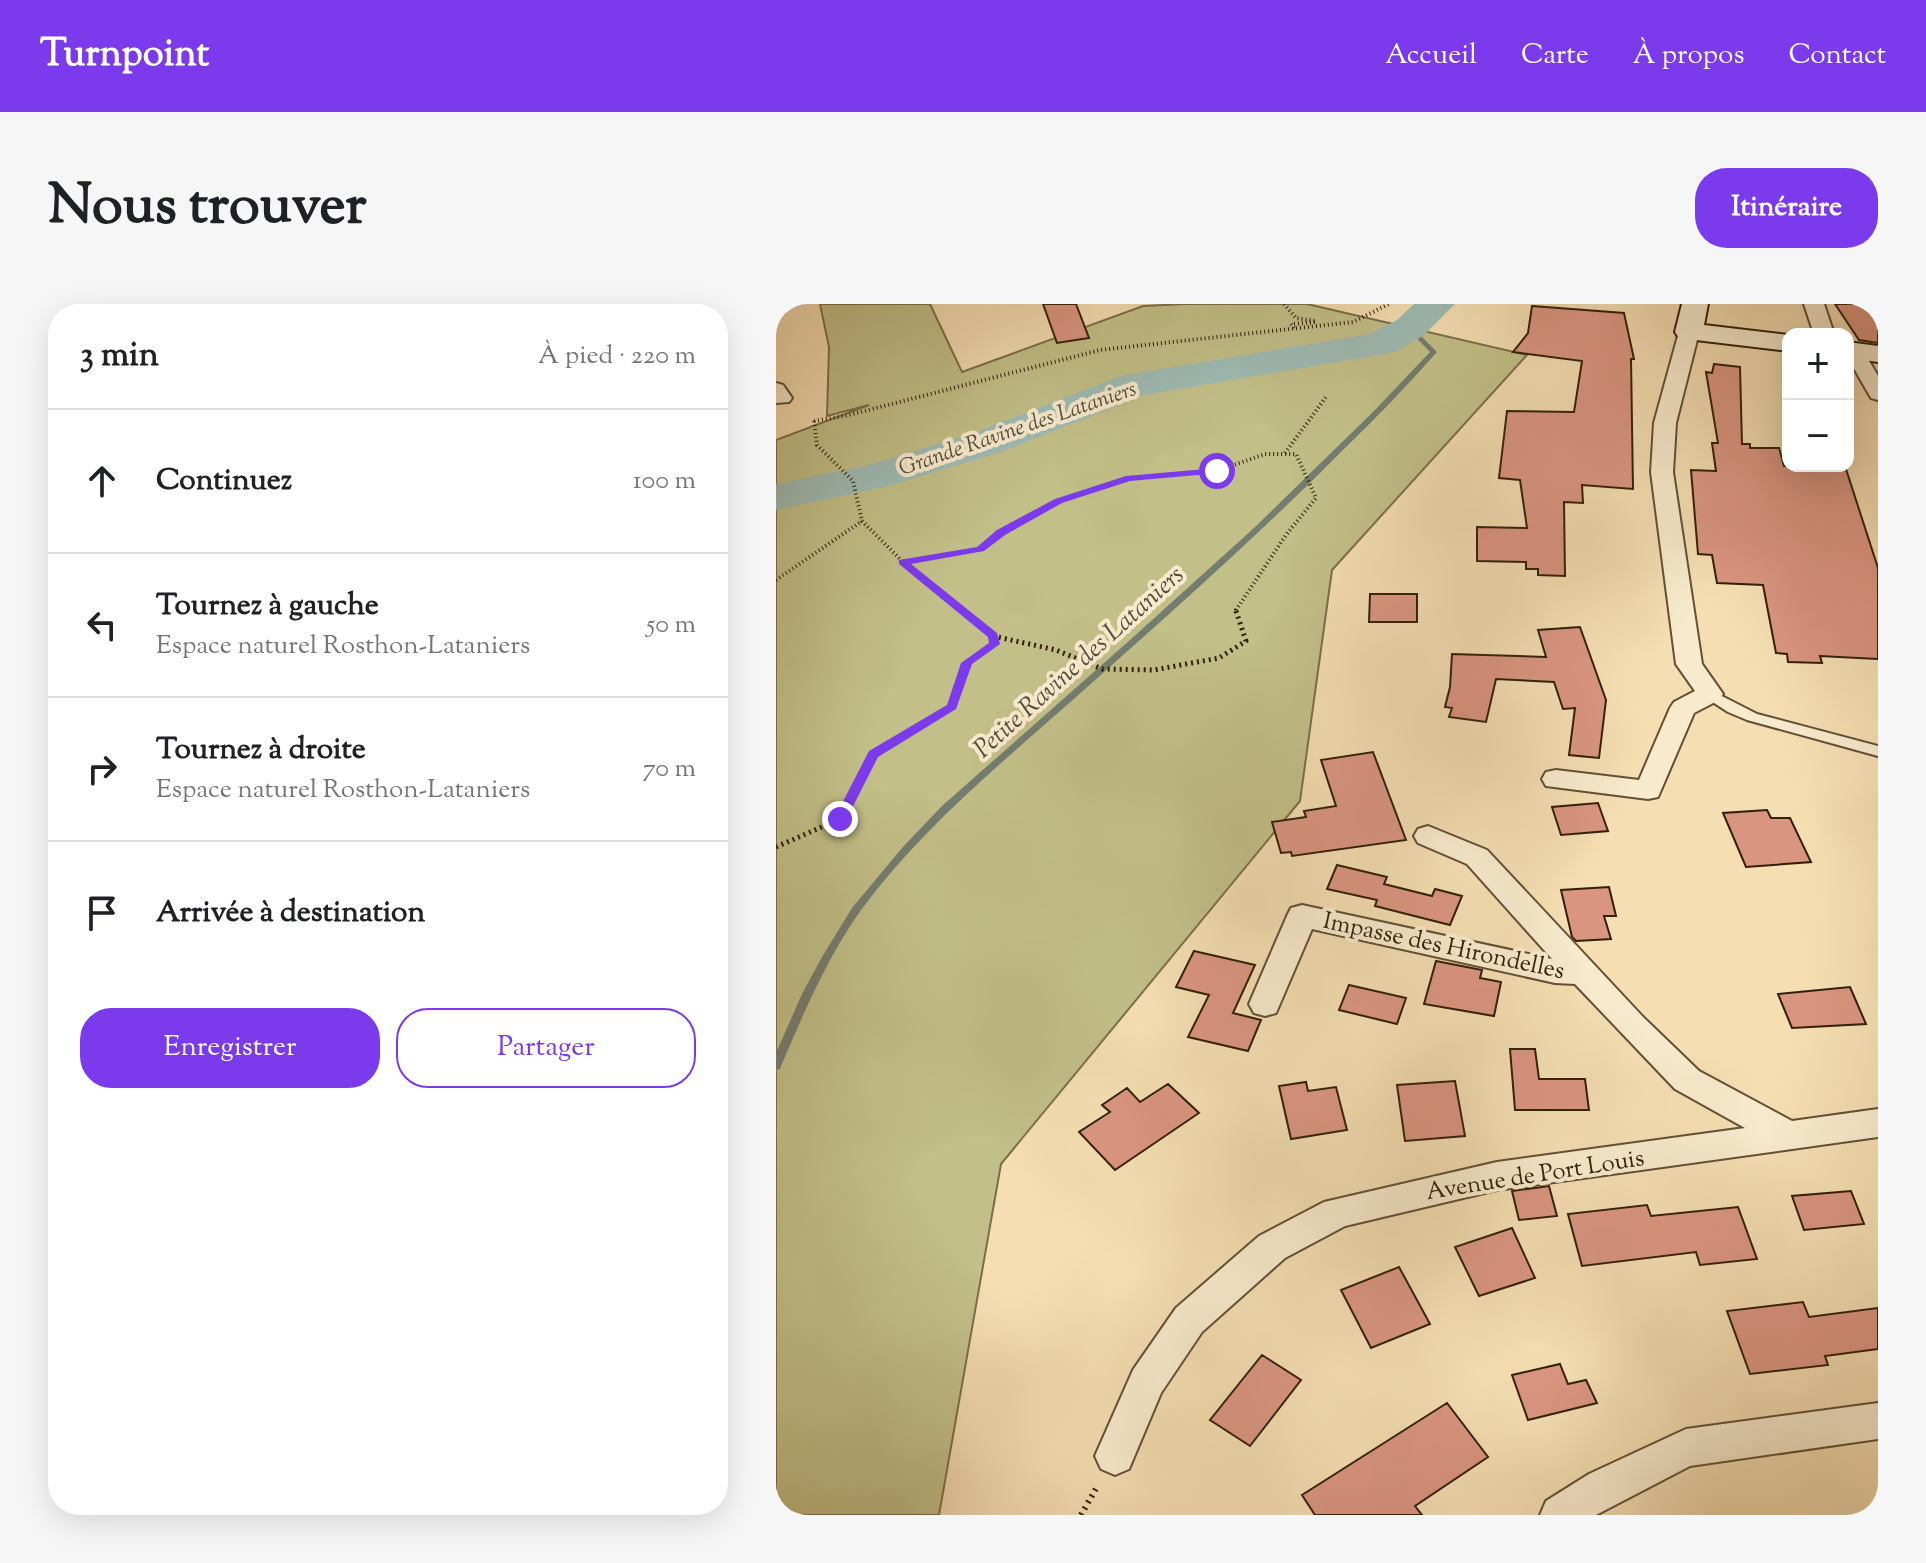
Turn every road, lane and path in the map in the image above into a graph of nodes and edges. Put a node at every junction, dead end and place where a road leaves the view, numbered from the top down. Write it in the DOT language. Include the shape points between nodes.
graph roads {
  1 [pos="1284,304"];
  2 [pos="1389,304"];
  3 [pos="1695,304"];
  4 [pos="1814,304"];
  5 [pos="1294,328"];
  6 [pos="1822,328"];
  7 [pos="1689,332"];
  8 [pos="1782,342"];
  9 [pos="1860,352"];
  10 [pos="1878,394"];
  11 [pos="1326,397"];
  12 [pos="1284,454"];
  13 [pos="862,521"];
  14 [pos="903,562"];
  15 [pos="776,580"];
  16 [pos="993,636"];
  17 [pos="1710,694"];
  18 [pos="1878,751"];
  19 [pos="1556,779"];
  20 [pos="1428,836"];
  21 [pos="776,847"];
  22 [pos="1586,973"];
  23 [pos="1265,1004"];
  24 [pos="1878,1123"];
  25 [pos="1786,1134"];
  26 [pos="1878,1421"];
  27 [pos="1115,1456"];
  28 [pos="1560,1515"];
  1 -- 5 [label="path" via="1296,318 1317,322 1291,324"];
  2 -- 5 [label="path" via="1353,322"];
  3 -- 7 [label="street"];
  4 -- 6 [label="street"];
  5 -- 13 [label="path" via="1100,350 814,421 817,445 853,481"];
  7 -- 8 [label="street"];
  7 -- 17 [label="street" via="1665,423 1662,472 1689,664"];
  9 -- 10 [label="street"];
  11 -- 12 [label="path"];
  12 -- 14 [label="path" via="1265,454 1217,471 1129,478 1058,501 980,549"];
  12 -- 16 [label="path" via="1296,454 1316,498 1236,610 1246,641 1219,658 1154,670 1102,669 1056,650"];
  13 -- 14 [label="path"];
  13 -- 15 [label="path"];
  14 -- 16 [label="path"];
  16 -- 21 [label="path" via="994,644 967,663 952,707 873,754 840,819"];
  17 -- 18 [label="lane" via="1752,717"];
  17 -- 19 [label="street" via="1683,708 1648,790"];
  20 -- 22 [label="street" via="1477,857"];
  22 -- 23 [label="street, Impasse des Hirondelles" via="1555,971 1302,916"];
  22 -- 25 [label="street" via="1687,1080"];
  24 -- 25 [label="street, Avenue de Port Louis"];
  25 -- 27 [label="street, Avenue de Port Louis" via="1497,1176 1337,1213 1272,1247 1189,1320 1147,1382"];
  26 -- 28 [label="street" via="1686,1448"];
}
